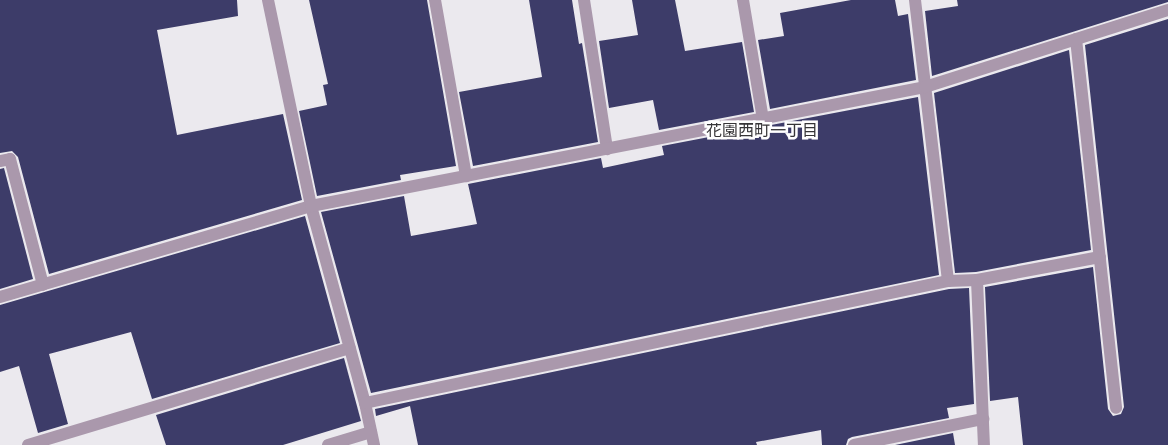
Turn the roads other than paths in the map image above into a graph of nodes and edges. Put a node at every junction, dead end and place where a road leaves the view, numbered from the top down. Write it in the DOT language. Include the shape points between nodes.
graph roads {
  1 [pos="268,0"];
  2 [pos="435,0"];
  3 [pos="584,0"];
  4 [pos="743,0"];
  5 [pos="915,0"];
  6 [pos="1168,10"];
  7 [pos="1076,39"];
  8 [pos="925,87"];
  9 [pos="762,119"];
  10 [pos="607,149"];
  11 [pos="0,161"];
  12 [pos="466,176"];
  13 [pos="311,206"];
  14 [pos="1100,257"];
  15 [pos="977,280"];
  16 [pos="948,281"];
  17 [pos="43,285"];
  18 [pos="0,298"];
  19 [pos="350,348"];
  20 [pos="365,403"];
  21 [pos="1116,408"];
  22 [pos="983,419"];
  23 [pos="371,432"];
  24 [pos="28,445"];
  25 [pos="328,445"];
  26 [pos="374,445"];
  27 [pos="854,445"];
  28 [pos="984,445"];
  1 -- 13 [label="street"];
  2 -- 12 [label="street"];
  3 -- 10 [label="street"];
  4 -- 9 [label="street"];
  5 -- 8 [label="street"];
  6 -- 7 [label="street"];
  7 -- 8 [label="street"];
  7 -- 14 [label="street"];
  8 -- 9 [label="street"];
  8 -- 16 [label="street"];
  9 -- 10 [label="street"];
  10 -- 12 [label="street"];
  11 -- 17 [label="street" via="10,159"];
  12 -- 13 [label="street"];
  13 -- 17 [label="street"];
  13 -- 19 [label="street"];
  14 -- 15 [label="street"];
  14 -- 21 [label="street"];
  15 -- 16 [label="street"];
  15 -- 22 [label="street"];
  16 -- 20 [label="street"];
  17 -- 18 [label="street"];
  19 -- 20 [label="street"];
  19 -- 24 [label="street"];
  20 -- 23 [label="street"];
  22 -- 27 [label="street"];
  22 -- 28 [label="street"];
  23 -- 25 [label="street"];
  23 -- 26 [label="street"];
}
